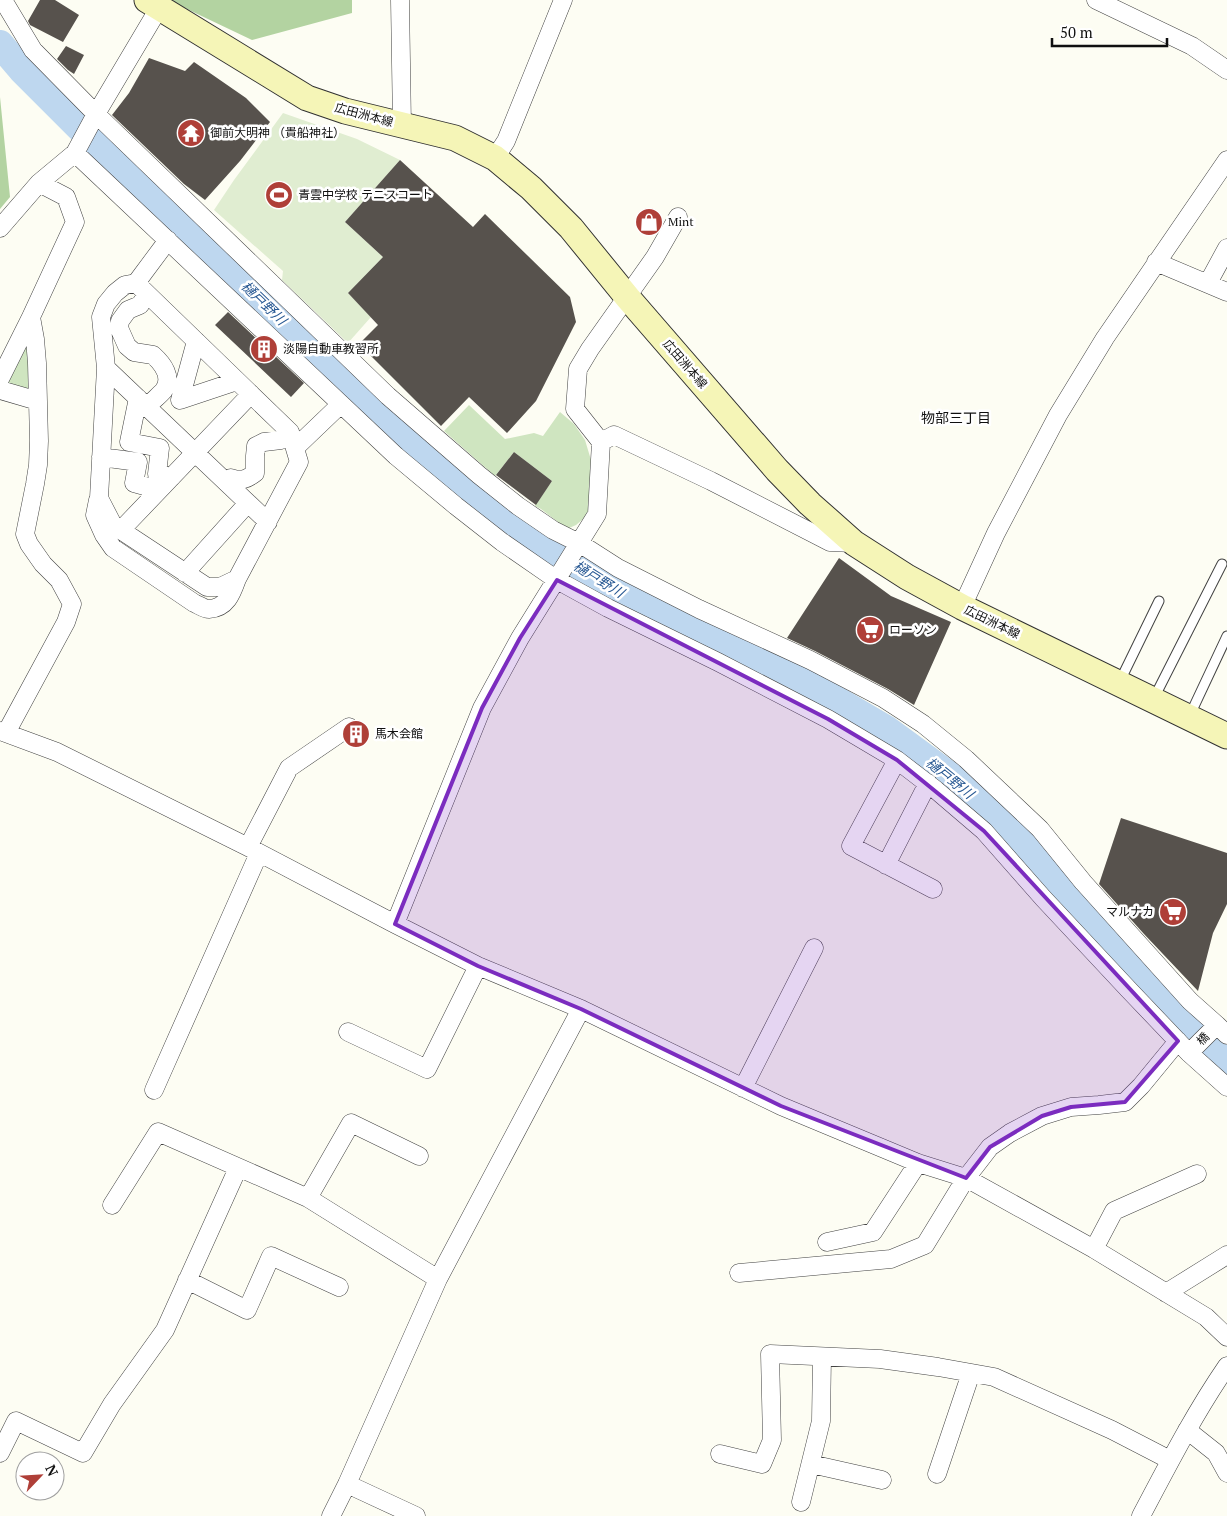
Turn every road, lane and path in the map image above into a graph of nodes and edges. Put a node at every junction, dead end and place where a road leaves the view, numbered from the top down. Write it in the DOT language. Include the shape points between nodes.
graph roads {
  1 [pos="3,0"];
  2 [pos="400,0"];
  3 [pos="563,0"];
  4 [pos="1096,0"];
  5 [pos="153,4"];
  6 [pos="1227,70"];
  7 [pos="96,114"];
  8 [pos="402,125"];
  9 [pos="75,153"];
  10 [pos="495,158"];
  11 [pos="1225,167"];
  12 [pos="39,183"];
  13 [pos="678,217"];
  14 [pos="0,228"];
  15 [pos="168,240"];
  16 [pos="1227,248"];
  17 [pos="1156,262"];
  18 [pos="1208,283"];
  19 [pos="142,288"];
  20 [pos="1227,292"];
  21 [pos="628,298"];
  22 [pos="31,317"];
  23 [pos="196,341"];
  24 [pos="106,368"];
  25 [pos="0,379"];
  26 [pos="238,381"];
  27 [pos="0,390"];
  28 [pos="251,394"];
  29 [pos="38,401"];
  30 [pos="142,402"];
  31 [pos="342,404"];
  32 [pos="293,440"];
  33 [pos="601,442"];
  34 [pos="195,452"];
  35 [pos="101,457"];
  36 [pos="172,477"];
  37 [pos="226,482"];
  38 [pos="159,490"];
  39 [pos="99,495"];
  40 [pos="248,503"];
  41 [pos="268,522"];
  42 [pos="121,530"];
  43 [pos="579,543"];
  44 [pos="854,543"];
  45 [pos="1222,564"];
  46 [pos="185,573"];
  47 [pos="237,579"];
  48 [pos="557,580"];
  49 [pos="1159,601"];
  50 [pos="962,607"];
  51 [pos="1227,636"];
  52 [pos="1119,683"];
  53 [pos="1153,700"];
  54 [pos="1189,717"];
  55 [pos="349,727"];
  56 [pos="3,732"];
  57 [pos="1227,736"];
  58 [pos="897,760"];
  59 [pos="928,784"];
  60 [pos="254,850"];
  61 [pos="886,865"];
  62 [pos="933,889"];
  63 [pos="395,924"];
  64 [pos="814,948"];
  65 [pos="478,966"];
  66 [pos="581,1008"];
  67 [pos="1222,1030"];
  68 [pos="348,1032"];
  69 [pos="1183,1047"];
  70 [pos="1227,1087"];
  71 [pos="743,1088"];
  72 [pos="154,1090"];
  73 [pos="419,1156"];
  74 [pos="918,1163"];
  75 [pos="238,1168"];
  76 [pos="1197,1174"];
  77 [pos="966,1178"];
  78 [pos="308,1198"];
  79 [pos="112,1205"];
  80 [pos="827,1242"];
  81 [pos="1094,1249"];
  82 [pos="1227,1255"];
  83 [pos="739,1273"];
  84 [pos="438,1279"];
  85 [pos="187,1280"];
  86 [pos="339,1287"];
  87 [pos="1166,1294"];
  88 [pos="1227,1337"];
  89 [pos="822,1356"];
  90 [pos="1227,1366"];
  91 [pos="971,1373"];
  92 [pos="1187,1430"];
  93 [pos="0,1453"];
  94 [pos="720,1454"];
  95 [pos="1170,1460"];
  96 [pos="811,1464"];
  97 [pos="1227,1472"];
  98 [pos="937,1474"];
  99 [pos="882,1480"];
  100 [pos="348,1484"];
  101 [pos="802,1502"];
  102 [pos="331,1516"];
  103 [pos="416,1516"];
  104 [pos="1141,1516"];
  1 -- 7 [label="street" via="33,50"];
  2 -- 8 [label="street"];
  3 -- 10 [label="street" via="506,141"];
  4 -- 6 [label="street" via="1192,46"];
  5 -- 7 [label="street"];
  5 -- 8 [label="main road, 広田洲本線" via="307,98"];
  7 -- 9 [label="street"];
  7 -- 43 [label="street" via="388,396 518,506"];
  8 -- 10 [label="main road, 広田洲本線" via="455,138"];
  9 -- 12 [label="street"];
  9 -- 15 [label="street"];
  10 -- 21 [label="main road, 広田洲本線" via="571,228"];
  11 -- 17 [label="street"];
  12 -- 14 [label="street"];
  12 -- 22 [label="street" via="66,197 75,222"];
  13 -- 21 [label="street"];
  15 -- 19 [label="street"];
  15 -- 31 [label="street"];
  16 -- 18 [label="street"];
  17 -- 18 [label="street"];
  17 -- 50 [label="street" via="1058,415 996,532"];
  18 -- 20 [label="street"];
  19 -- 23 [label="street"];
  19 -- 24 [label="street" via="125,285 106,304 101,317"];
  19 -- 30 [label="street" via="140,305 128,310 118,328 134,352 154,355 166,369 168,379 164,390"];
  21 -- 33 [label="street" via="578,369 575,409"];
  21 -- 44 [label="main road, 広田洲本線" via="777,470"];
  22 -- 25 [label="street"];
  22 -- 29 [label="street"];
  23 -- 26 [label="street"];
  23 -- 26 [label="street" via="180,400"];
  24 -- 30 [label="street"];
  24 -- 35 [label="street"];
  26 -- 28 [label="street"];
  27 -- 29 [label="street"];
  28 -- 32 [label="street"];
  28 -- 34 [label="street"];
  29 -- 56 [label="street" via="38,465 25,534 28,544 59,580 72,604 66,622"];
  30 -- 34 [label="street"];
  30 -- 36 [label="street" via="129,442 160,448 157,474"];
  31 -- 32 [label="street"];
  31 -- 48 [label="street" via="439,493"];
  32 -- 37 [label="street" via="264,442 256,446 255,473 247,479 231,478"];
  32 -- 41 [label="street" via="299,462"];
  33 -- 43 [label="street" via="597,514"];
  33 -- 44 [label="street" via="614,435 711,480 830,542"];
  34 -- 36 [label="street"];
  34 -- 37 [label="street"];
  35 -- 38 [label="street" via="138,462 134,483"];
  35 -- 39 [label="street"];
  36 -- 38 [label="street"];
  37 -- 40 [label="street"];
  38 -- 42 [label="street"];
  39 -- 42 [label="street" via="113,525"];
  39 -- 47 [label="street" via="95,515 113,548 194,603 208,609 219,606 231,597"];
  40 -- 41 [label="street"];
  40 -- 46 [label="street"];
  41 -- 47 [label="street"];
  42 -- 46 [label="street"];
  43 -- 48 [label="street"];
  43 -- 67 [label="street" via="659,590 810,660 883,698 923,724 966,758 1040,829 1082,882 1190,1002"];
  44 -- 50 [label="main road, 広田洲本線"];
  45 -- 53 [label="lane"];
  46 -- 47 [label="street" via="206,587 220,587"];
  48 -- 58 [label="street" via="828,719"];
  48 -- 63 [label="street" via="520,638 482,708"];
  49 -- 52 [label="lane"];
  50 -- 52 [label="main road, 広田洲本線"];
  51 -- 54 [label="lane"];
  52 -- 53 [label="main road, 広田洲本線"];
  53 -- 54 [label="main road, 広田洲本線"];
  54 -- 57 [label="main road, 広田洲本線"];
  55 -- 60 [label="street" via="289,768"];
  56 -- 60 [label="street" via="57,752"];
  58 -- 59 [label="street"];
  58 -- 61 [label="street" via="851,846"];
  59 -- 61 [label="street"];
  59 -- 69 [label="street" via="984,831 1042,898"];
  60 -- 63 [label="street"];
  60 -- 72 [label="street"];
  61 -- 62 [label="street"];
  63 -- 65 [label="street"];
  64 -- 71 [label="street"];
  65 -- 66 [label="street"];
  65 -- 68 [label="street" via="427,1069"];
  66 -- 71 [label="street"];
  66 -- 84 [label="street"];
  67 -- 69 [label="street, 橋"];
  69 -- 70 [label="street"];
  69 -- 77 [label="street, 橋" via="1125,1102 1071,1107 1042,1116 990,1147"];
  71 -- 74 [label="street"];
  73 -- 78 [label="street" via="351,1123"];
  74 -- 77 [label="street"];
  74 -- 80 [label="street" via="873,1232"];
  75 -- 78 [label="street"];
  75 -- 79 [label="street" via="158,1132"];
  75 -- 85 [label="street"];
  76 -- 81 [label="street" via="1114,1211"];
  77 -- 81 [label="street"];
  77 -- 83 [label="street, 橋" via="925,1245 890,1258"];
  78 -- 84 [label="street"];
  81 -- 87 [label="street"];
  82 -- 87 [label="street"];
  84 -- 100 [label="street"];
  85 -- 86 [label="street" via="247,1310 271,1256"];
  85 -- 93 [label="street" via="164,1330 112,1404 83,1453 16,1421"];
  87 -- 88 [label="street" via="1206,1317"];
  89 -- 91 [label="street" via="880,1359"];
  89 -- 94 [label="street" via="770,1354 772,1440 762,1464"];
  89 -- 96 [label="street" via="821,1421"];
  90 -- 92 [label="street"];
  91 -- 95 [label="street" via="994,1377"];
  91 -- 98 [label="street"];
  92 -- 95 [label="street"];
  92 -- 97 [label="street" via="1216,1453"];
  95 -- 104 [label="street"];
  96 -- 99 [label="street"];
  96 -- 101 [label="street"];
  100 -- 102 [label="street"];
  100 -- 103 [label="street"];
}
